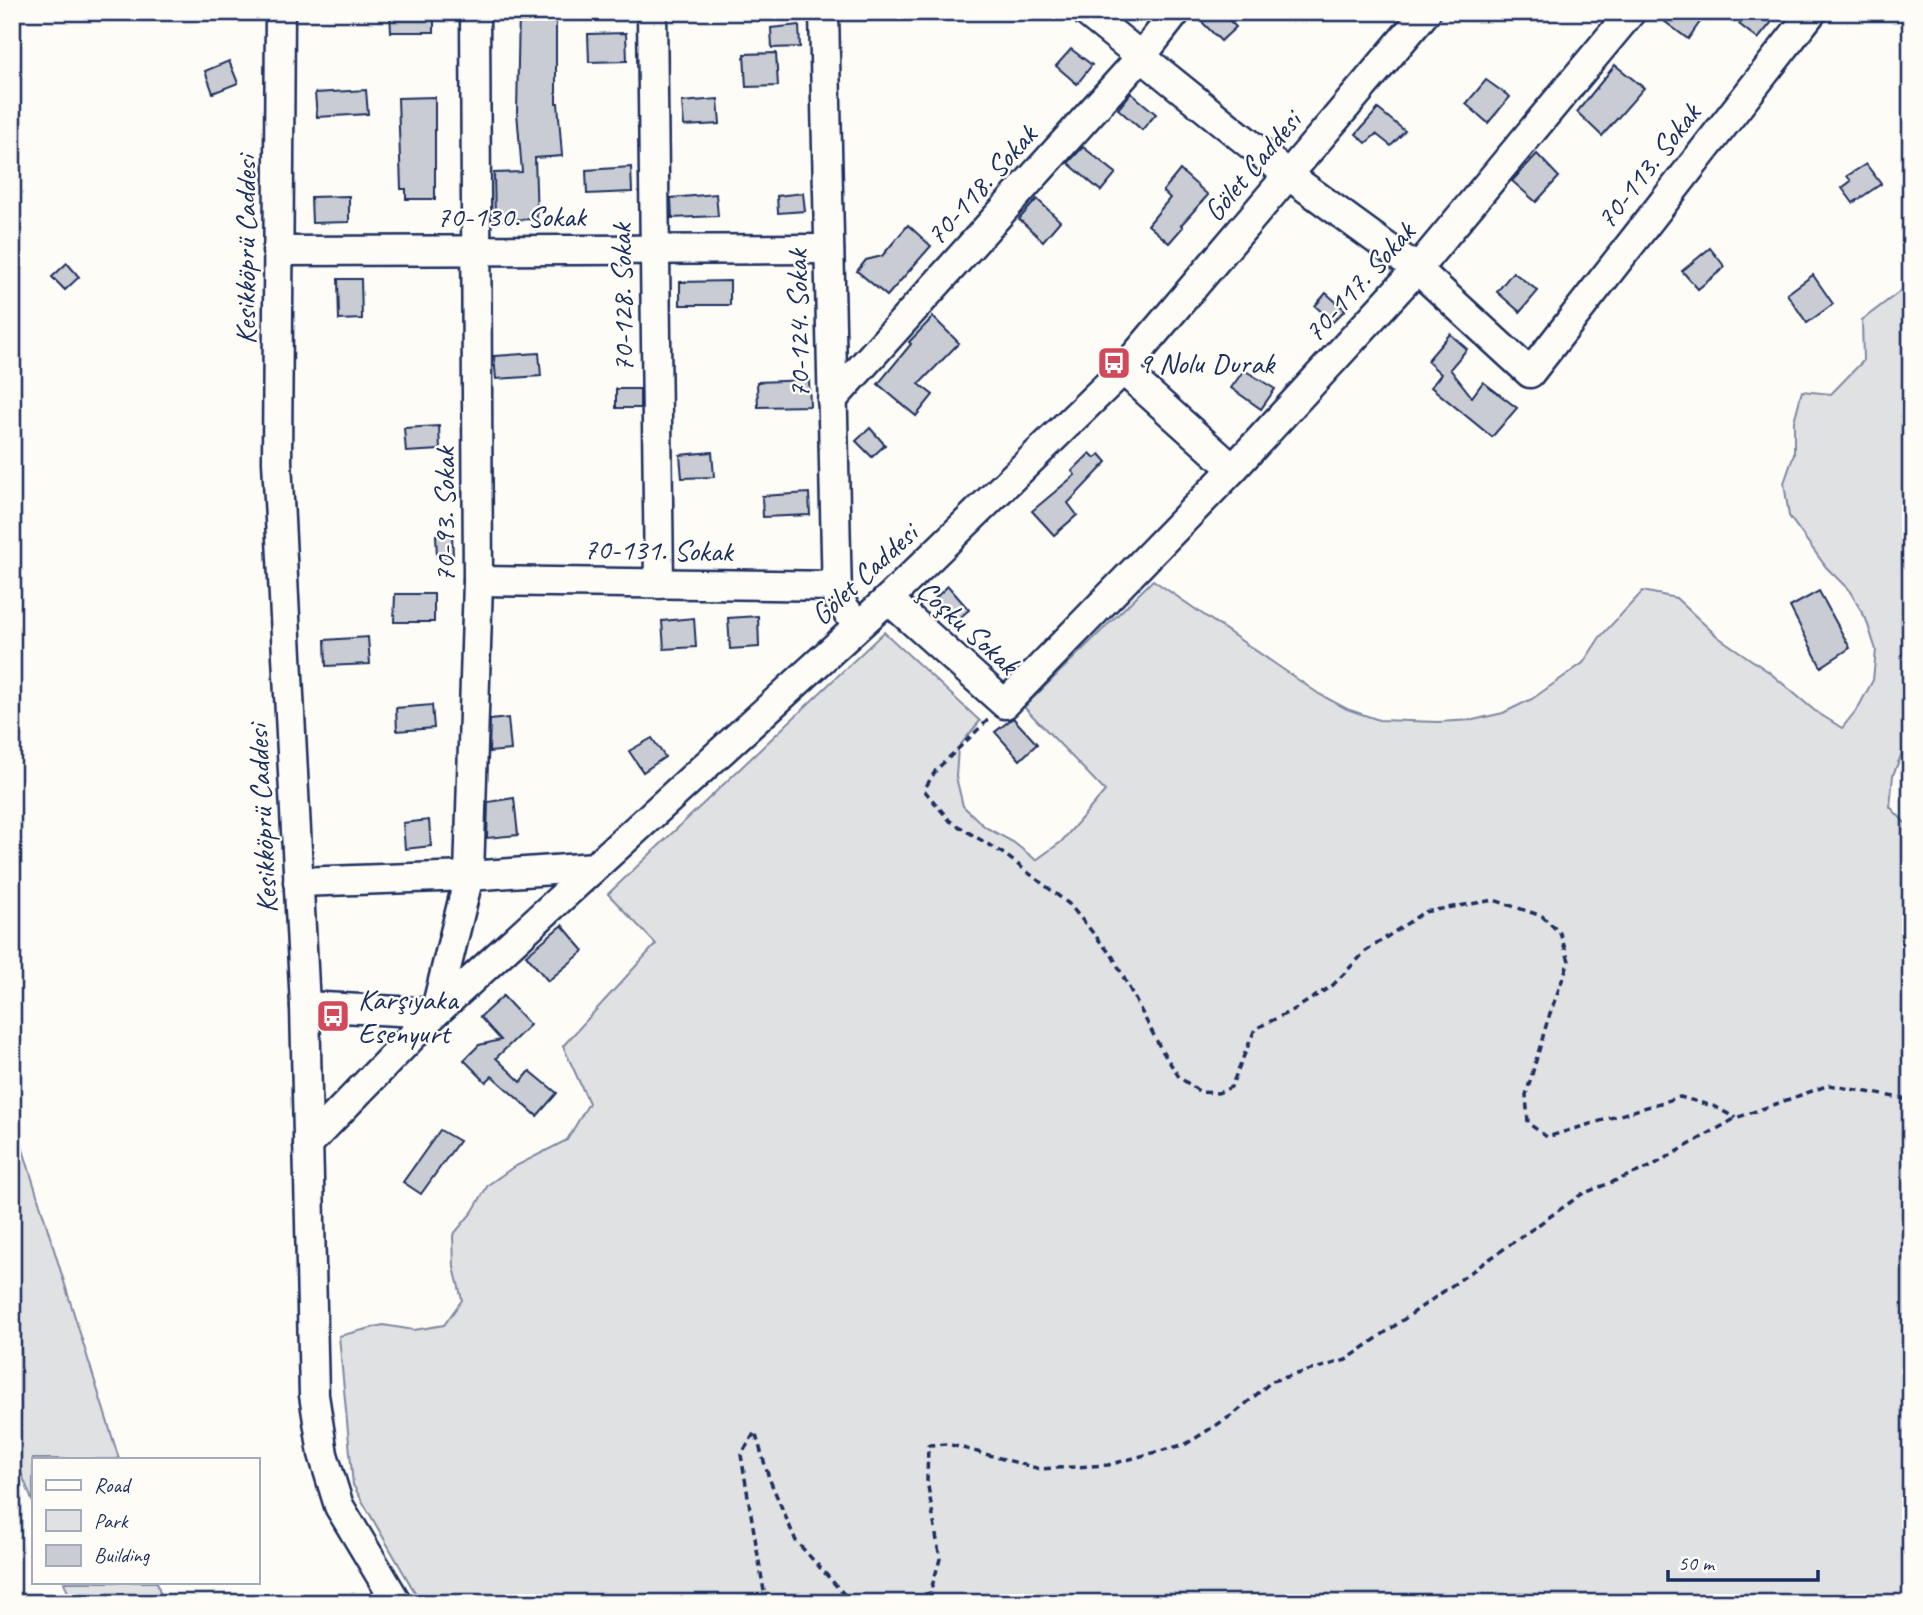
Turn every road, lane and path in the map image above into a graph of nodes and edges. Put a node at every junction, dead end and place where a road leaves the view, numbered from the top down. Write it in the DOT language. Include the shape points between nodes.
graph roads {
  1 [pos="280,12"];
  2 [pos="475,12"];
  3 [pos="652,12"];
  4 [pos="824,12"];
  5 [pos="1086,12"];
  6 [pos="1177,12"];
  7 [pos="1426,12"];
  8 [pos="1630,12"];
  9 [pos="1812,12"];
  10 [pos="1141,57"];
  11 [pos="1288,175"];
  12 [pos="476,249"];
  13 [pos="655,249"];
  14 [pos="829,249"];
  15 [pos="277,251"];
  16 [pos="1417,269"];
  17 [pos="1122,370"];
  18 [pos="832,400"];
  19 [pos="1233,469"];
  20 [pos="478,581"];
  21 [pos="659,584"];
  22 [pos="837,586"];
  23 [pos="887,599"];
  24 [pos="858,626"];
  25 [pos="1005,704"];
  26 [pos="595,867"];
  27 [pos="468,876"];
  28 [pos="298,882"];
  29 [pos="305,1006"];
  30 [pos="435,1013"];
  31 [pos="1911,1100"];
  32 [pos="1736,1118"];
  33 [pos="308,1144"];
  34 [pos="397,1603"];
  35 [pos="766,1603"];
  36 [pos="868,1603"];
  37 [pos="889,1603"];
  1 -- 15 [label="street, Kesikköprü Caddesi"];
  2 -- 12 [label="street, 70-93. Sokak"];
  3 -- 13 [label="street, 70-128. Sokak"];
  4 -- 14 [label="street, 70-124. Sokak"];
  5 -- 10 [label="street"];
  6 -- 10 [label="street, 70-118. Sokak"];
  7 -- 11 [label="street, Gölet Caddesi"];
  8 -- 16 [label="street, 70-117. Sokak"];
  9 -- 16 [label="street, 70-113. Sokak" via="1530,373"];
  10 -- 11 [label="street"];
  10 -- 18 [label="street, 70-118. Sokak"];
  11 -- 16 [label="street"];
  11 -- 17 [label="street, Gölet Caddesi"];
  12 -- 13 [label="street, 70-130. Sokak"];
  12 -- 15 [label="street, 70-130. Sokak"];
  12 -- 20 [label="street, 70-93. Sokak"];
  13 -- 14 [label="street, 70-130. Sokak"];
  13 -- 21 [label="street, 70-128. Sokak"];
  14 -- 18 [label="street, 70-124. Sokak"];
  15 -- 28 [label="street, Kesikköprü Caddesi" via="277,461"];
  16 -- 19 [label="street, 70-117. Sokak"];
  17 -- 19 [label="street"];
  17 -- 23 [label="street, Gölet Caddesi"];
  18 -- 22 [label="street, 70-124. Sokak"];
  19 -- 25 [label="street, 70-117. Sokak"];
  20 -- 21 [label="street, 70-131. Sokak"];
  20 -- 27 [label="street, 70-93. Sokak"];
  21 -- 22 [label="street, 70-131. Sokak"];
  22 -- 24 [label="street, 70-124. Sokak" via="836,598"];
  23 -- 24 [label="street, Gölet Caddesi"];
  23 -- 25 [label="street, Çoşku Sokak"];
  24 -- 26 [label="street, Gölet Caddesi"];
  25 -- 32 [label="path" via="936,770 924,790 950,821 1004,854 1069,904 1113,957 1178,1077 1200,1092 1218,1093 1231,1087 1255,1030 1333,985 1366,951 1424,912 1494,900 1542,915 1560,933 1569,961 1527,1095 1528,1123 1546,1137 1680,1097"];
  26 -- 27 [label="street"];
  26 -- 30 [label="street, Gölet Caddesi"];
  27 -- 28 [label="street"];
  27 -- 30 [label="street, 70-93. Sokak"];
  28 -- 29 [label="street, Kesikköprü Caddesi"];
  29 -- 30 [label="street"];
  29 -- 33 [label="street, Kesikköprü Caddesi"];
  30 -- 33 [label="street, Gölet Caddesi"];
  31 -- 32 [label="path" via="1829,1085"];
  32 -- 37 [label="path" via="1650,1167 1582,1194 1346,1360 1272,1381 1186,1444 1108,1465 1040,1469 948,1444 928,1445 927,1480 940,1559 930,1592"];
  33 -- 34 [label="street, Kesikköprü Caddesi" via="314,1395 323,1454 339,1506"];
  35 -- 36 [label="path" via="741,1455 755,1432 796,1541 851,1602"];
}
